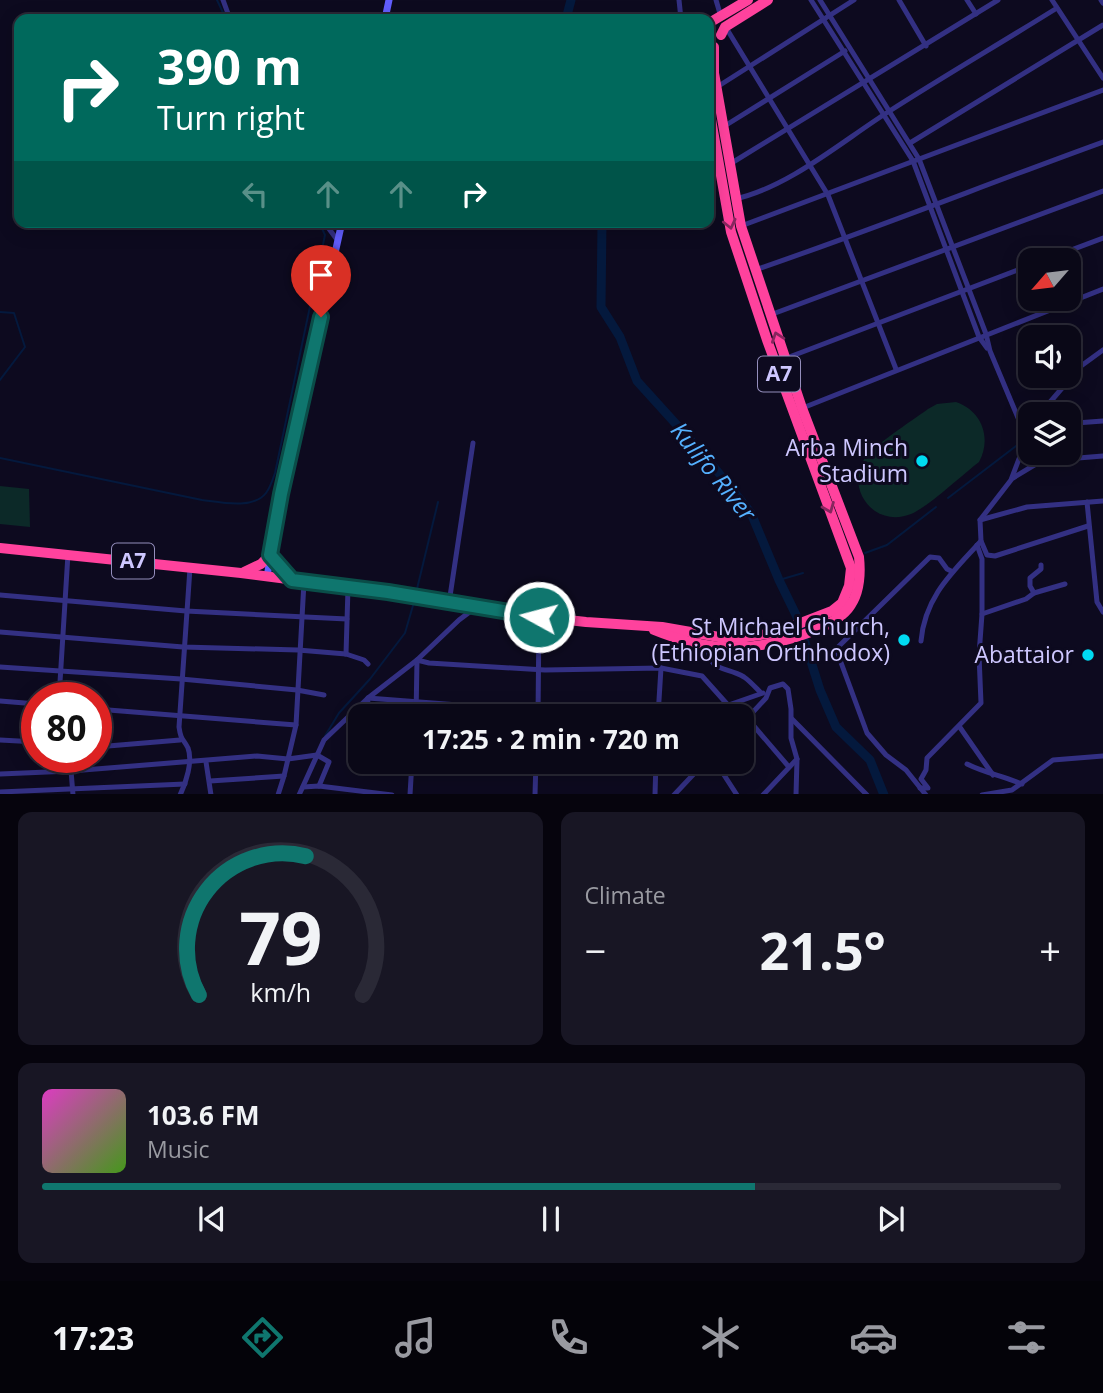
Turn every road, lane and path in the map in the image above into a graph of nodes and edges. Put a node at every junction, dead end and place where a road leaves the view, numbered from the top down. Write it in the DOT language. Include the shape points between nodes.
graph roads {
  1 [pos="716,0"];
  2 [pos="748,0"];
  3 [pos="768,0"];
  4 [pos="811,0"];
  5 [pos="820,0"];
  6 [pos="854,0"];
  7 [pos="899,0"];
  8 [pos="967,0"];
  9 [pos="998,0"];
  10 [pos="1052,0"];
  11 [pos="1057,8"];
  12 [pos="976,14"];
  13 [pos="829,16"];
  14 [pos="822,20"];
  15 [pos="714,24"];
  16 [pos="1103,25"];
  17 [pos="714,26"];
  18 [pos="723,26"];
  19 [pos="1079,40"];
  20 [pos="926,46"];
  21 [pos="714,47"];
  22 [pos="849,49"];
  23 [pos="843,53"];
  24 [pos="714,65"];
  25 [pos="748,65"];
  26 [pos="1103,78"];
  27 [pos="866,82"];
  28 [pos="717,87"];
  29 [pos="1103,90"];
  30 [pos="768,99"];
  31 [pos="886,113"];
  32 [pos="723,127"];
  33 [pos="714,128"];
  34 [pos="788,130"];
  35 [pos="1103,142"];
  36 [pos="910,143"];
  37 [pos="916,160"];
  38 [pos="730,164"];
  39 [pos="809,164"];
  40 [pos="1103,191"];
  41 [pos="828,195"];
  42 [pos="731,196"];
  43 [pos="933,204"];
  44 [pos="741,226"];
  45 [pos="328,228"];
  46 [pos="341,228"];
  47 [pos="1103,238"];
  48 [pos="846,239"];
  49 [pos="338,241"];
  50 [pos="953,246"];
  51 [pos="946,248"];
  52 [pos="1076,248"];
  53 [pos="755,270"];
  54 [pos="1018,270"];
  55 [pos="862,280"];
  56 [pos="965,289"];
  57 [pos="1103,289"];
  58 [pos="769,315"];
  59 [pos="879,323"];
  60 [pos="986,334"];
  61 [pos="979,337"];
  62 [pos="1103,350"];
  63 [pos="990,351"];
  64 [pos="785,359"];
  65 [pos="896,369"];
  66 [pos="1050,402"];
  67 [pos="797,410"];
  68 [pos="1018,418"];
  69 [pos="1103,421"];
  70 [pos="1081,423"];
  71 [pos="473,443"];
  72 [pos="1103,456"];
  73 [pos="1018,463"];
  74 [pos="1011,480"];
  75 [pos="824,481"];
  76 [pos="1103,501"];
  77 [pos="1087,502"];
  78 [pos="979,520"];
  79 [pos="1088,526"];
  80 [pos="979,543"];
  81 [pos="0,548"];
  82 [pos="68,554"];
  83 [pos="270,555"];
  84 [pos="1041,565"];
  85 [pos="190,567"];
  86 [pos="951,571"];
  87 [pos="241,573"];
  88 [pos="267,577"];
  89 [pos="292,580"];
  90 [pos="304,582"];
  91 [pos="1065,584"];
  92 [pos="348,587"];
  93 [pos="1034,593"];
  94 [pos="0,596"];
  95 [pos="66,601"];
  96 [pos="449,603"];
  97 [pos="475,608"];
  98 [pos="186,611"];
  99 [pos="1103,612"];
  100 [pos="982,614"];
  101 [pos="539,617"];
  102 [pos="302,618"];
  103 [pos="347,619"];
  104 [pos="647,627"];
  105 [pos="0,632"];
  106 [pos="64,636"];
  107 [pos="777,638"];
  108 [pos="920,640"];
  109 [pos="708,645"];
  110 [pos="183,647"];
  111 [pos="298,650"];
  112 [pos="346,654"];
  113 [pos="417,660"];
  114 [pos="368,664"];
  115 [pos="0,667"];
  116 [pos="661,668"];
  117 [pos="539,669"];
  118 [pos="60,671"];
  119 [pos="181,680"];
  120 [pos="60,682"];
  121 [pos="297,690"];
  122 [pos="764,693"];
  123 [pos="324,695"];
  124 [pos="368,698"];
  125 [pos="0,701"];
  126 [pos="418,701"];
  127 [pos="21,703"];
  128 [pos="368,704"];
  129 [pos="418,704"];
  130 [pos="446,704"];
  131 [pos="539,704"];
  132 [pos="659,704"];
  133 [pos="727,704"];
  134 [pos="112,710"];
  135 [pos="754,711"];
  136 [pos="179,716"];
  137 [pos="792,719"];
  138 [pos="296,725"];
  139 [pos="959,726"];
  140 [pos="754,730"];
  141 [pos="0,740"];
  142 [pos="180,740"];
  143 [pos="21,741"];
  144 [pos="112,746"];
  145 [pos="317,755"];
  146 [pos="1102,756"];
  147 [pos="288,759"];
  148 [pos="797,759"];
  149 [pos="189,762"];
  150 [pos="206,762"];
  151 [pos="967,764"];
  152 [pos="789,767"];
  153 [pos="112,768"];
  154 [pos="24,773"];
  155 [pos="71,773"];
  156 [pos="0,774"];
  157 [pos="411,774"];
  158 [pos="536,774"];
  159 [pos="656,774"];
  160 [pos="693,774"];
  161 [pos="724,774"];
  162 [pos="993,775"];
  163 [pos="284,776"];
  164 [pos="210,781"];
  165 [pos="185,784"];
  166 [pos="1022,784"];
  167 [pos="319,786"];
  168 [pos="303,787"];
  169 [pos="920,788"];
  170 [pos="73,791"];
  171 [pos="0,792"];
  172 [pos="180,794"];
  173 [pos="211,794"];
  174 [pos="278,794"];
  175 [pos="299,794"];
  176 [pos="392,794"];
  177 [pos="410,794"];
  178 [pos="535,794"];
  179 [pos="655,794"];
  180 [pos="674,794"];
  181 [pos="737,794"];
  182 [pos="763,794"];
  183 [pos="796,794"];
  184 [pos="867,794"];
  185 [pos="926,794"];
  186 [pos="982,794"];
  1 -- 18 [label="street"];
  2 -- 18 [label="highway, A7"];
  3 -- 18 [label="highway, A7"];
  4 -- 14 [label="street"];
  5 -- 13 [label="street"];
  6 -- 13 [label="street"];
  7 -- 20 [label="street"];
  8 -- 12 [label="street"];
  9 -- 12 [label="street"];
  10 -- 11 [label="street"];
  11 -- 19 [label="street"];
  11 -- 31 [label="street"];
  12 -- 20 [label="street"];
  13 -- 14 [label="street"];
  13 -- 22 [label="street"];
  14 -- 23 [label="street"];
  14 -- 25 [label="street"];
  15 -- 18 [label="highway, A7"];
  16 -- 19 [label="street"];
  17 -- 18 [label="highway, A7"];
  18 -- 21 [label="highway, A7"];
  18 -- 25 [label="street"];
  19 -- 26 [label="street"];
  19 -- 36 [label="street"];
  20 -- 27 [label="street"];
  22 -- 23 [label="street"];
  22 -- 27 [label="street"];
  23 -- 27 [label="street"];
  23 -- 30 [label="street"];
  24 -- 28 [label="highway, A7"];
  25 -- 28 [label="street"];
  25 -- 30 [label="street"];
  27 -- 31 [label="street"];
  27 -- 34 [label="street"];
  28 -- 32 [label="highway, A7"];
  29 -- 37 [label="street"];
  30 -- 32 [label="street"];
  30 -- 34 [label="street"];
  31 -- 36 [label="street"];
  31 -- 37 [label="street"];
  31 -- 39 [label="street"];
  32 -- 38 [label="highway, A7"];
  33 -- 42 [label="highway, A7"];
  34 -- 38 [label="street"];
  34 -- 39 [label="street"];
  35 -- 43 [label="street"];
  36 -- 37 [label="street"];
  37 -- 41 [label="street"];
  37 -- 43 [label="street"];
  38 -- 42 [label="highway, A7"];
  39 -- 41 [label="street"];
  39 -- 42 [label="street" via="757,194"];
  40 -- 50 [label="street"];
  41 -- 44 [label="street"];
  41 -- 48 [label="street"];
  42 -- 44 [label="highway, A7"];
  42 -- 67 [label="highway, A7, one-way" via="731,232"];
  43 -- 48 [label="street"];
  43 -- 50 [label="street"];
  43 -- 51 [label="street"];
  44 -- 53 [label="highway, A7"];
  45 -- 49 [label="street"];
  46 -- 49 [label="street"];
  47 -- 52 [label="street"];
  48 -- 53 [label="street"];
  48 -- 55 [label="street"];
  49 -- 83 [label="street"];
  50 -- 51 [label="street"];
  50 -- 56 [label="street"];
  51 -- 55 [label="street"];
  51 -- 56 [label="street"];
  53 -- 58 [label="highway, A7"];
  54 -- 56 [label="street"];
  55 -- 58 [label="street"];
  55 -- 59 [label="street"];
  56 -- 59 [label="street"];
  56 -- 60 [label="street"];
  56 -- 61 [label="street"];
  57 -- 60 [label="street"];
  64 -- 58 [label="highway, A7, one-way"];
  59 -- 64 [label="street"];
  59 -- 65 [label="street"];
  60 -- 61 [label="street"];
  60 -- 63 [label="street"];
  61 -- 63 [label="street"];
  61 -- 65 [label="street"];
  62 -- 66 [label="street" via="1081,366"];
  63 -- 68 [label="street"];
  64 -- 67 [label="highway, A7"];
  65 -- 67 [label="street"];
  67 -- 75 [label="highway, A7"];
  69 -- 70 [label="street"];
  71 -- 96 [label="street"];
  72 -- 74 [label="street" via="1041,461"];
  73 -- 74 [label="street"];
  74 -- 78 [label="street"];
  75 -- 107 [label="highway, A7, one-way" via="851,568 849,586 842,603 832,611"];
  75 -- 107 [label="highway, A7" via="852,538 861,578 853,602 839,619 818,630"];
  76 -- 77 [label="street"];
  77 -- 78 [label="street" via="1027,507"];
  77 -- 79 [label="street"];
  78 -- 80 [label="street"];
  79 -- 80 [label="street" via="991,556"];
  79 -- 99 [label="street" via="1097,603"];
  80 -- 86 [label="street"];
  80 -- 100 [label="street"];
  81 -- 82 [label="highway, A7"];
  82 -- 85 [label="highway, A7"];
  82 -- 95 [label="street"];
  83 -- 87 [label="highway"];
  83 -- 88 [label="street"];
  83 -- 89 [label="highway"];
  84 -- 93 [label="street" via="1030,578"];
  85 -- 87 [label="highway, A7"];
  85 -- 98 [label="street"];
  86 -- 108 [label="street" via="924,617"];
  86 -- 169 [label="street" via="939,558 930,557 836,649 867,733"];
  87 -- 88 [label="highway, A7"];
  88 -- 89 [label="highway, A7"];
  89 -- 90 [label="highway, A7"];
  90 -- 92 [label="highway, A7"];
  90 -- 102 [label="street"];
  91 -- 93 [label="street"];
  92 -- 96 [label="highway, A7"];
  92 -- 103 [label="street"];
  93 -- 100 [label="street"];
  94 -- 95 [label="street"];
  95 -- 98 [label="street"];
  95 -- 106 [label="street"];
  96 -- 97 [label="highway, A7"];
  97 -- 101 [label="highway, A7"];
  97 -- 113 [label="street"];
  98 -- 102 [label="street"];
  98 -- 110 [label="street"];
  100 -- 139 [label="street" via="981,700"];
  101 -- 104 [label="highway, A7"];
  101 -- 117 [label="street"];
  102 -- 103 [label="street"];
  102 -- 111 [label="street"];
  103 -- 112 [label="street"];
  104 -- 107 [label="highway, A7" via="719,637"];
  104 -- 109 [label="highway, A7"];
  105 -- 106 [label="street"];
  106 -- 110 [label="street"];
  106 -- 118 [label="street"];
  107 -- 109 [label="highway, A7" via="743,648"];
  109 -- 122 [label="street" via="711,662 744,677"];
  110 -- 111 [label="street"];
  110 -- 119 [label="street"];
  111 -- 112 [label="street"];
  111 -- 121 [label="street"];
  112 -- 114 [label="street"];
  113 -- 117 [label="street"];
  113 -- 124 [label="street"];
  113 -- 126 [label="street"];
  115 -- 118 [label="street"];
  116 -- 117 [label="street"];
  116 -- 132 [label="street"];
  116 -- 133 [label="street" via="702,676"];
  117 -- 131 [label="street"];
  118 -- 119 [label="street"];
  118 -- 120 [label="street"];
  119 -- 121 [label="street"];
  119 -- 136 [label="street"];
  121 -- 123 [label="street"];
  121 -- 138 [label="street"];
  122 -- 133 [label="street"];
  122 -- 135 [label="street" via="766,698"];
  122 -- 137 [label="street" via="783,684 788,689"];
  124 -- 126 [label="street"];
  124 -- 128 [label="street"];
  124 -- 145 [label="street" via="324,740"];
  125 -- 127 [label="street"];
  126 -- 129 [label="street"];
  126 -- 130 [label="street"];
  134 -- 136 [label="street"];
  136 -- 138 [label="street"];
  136 -- 142 [label="street"];
  137 -- 148 [label="street"];
  137 -- 184 [label="street"];
  138 -- 147 [label="street"];
  139 -- 162 [label="street"];
  139 -- 169 [label="street" via="927,758 921,779 928,788"];
  140 -- 152 [label="street"];
  141 -- 143 [label="street"];
  142 -- 144 [label="street"];
  142 -- 149 [label="street" via="188,748"];
  145 -- 147 [label="street"];
  145 -- 167 [label="street" via="329,762"];
  145 -- 168 [label="street"];
  146 -- 166 [label="street" via="1053,760"];
  147 -- 150 [label="street" via="257,756"];
  147 -- 163 [label="street"];
  148 -- 152 [label="street"];
  148 -- 183 [label="street"];
  149 -- 150 [label="street"];
  149 -- 153 [label="street"];
  149 -- 165 [label="street"];
  150 -- 164 [label="street"];
  151 -- 162 [label="street"];
  152 -- 182 [label="street"];
  154 -- 156 [label="street"];
  155 -- 170 [label="street"];
  157 -- 177 [label="street"];
  158 -- 178 [label="street"];
  159 -- 179 [label="street"];
  160 -- 180 [label="street"];
  161 -- 181 [label="street"];
  162 -- 166 [label="street"];
  163 -- 164 [label="street"];
  163 -- 174 [label="street"];
  164 -- 173 [label="street"];
  165 -- 170 [label="street"];
  165 -- 172 [label="street"];
  166 -- 186 [label="street" via="1006,792"];
  167 -- 168 [label="street"];
  167 -- 176 [label="street"];
  168 -- 175 [label="street"];
  169 -- 185 [label="street"];
  170 -- 171 [label="street"];
}
